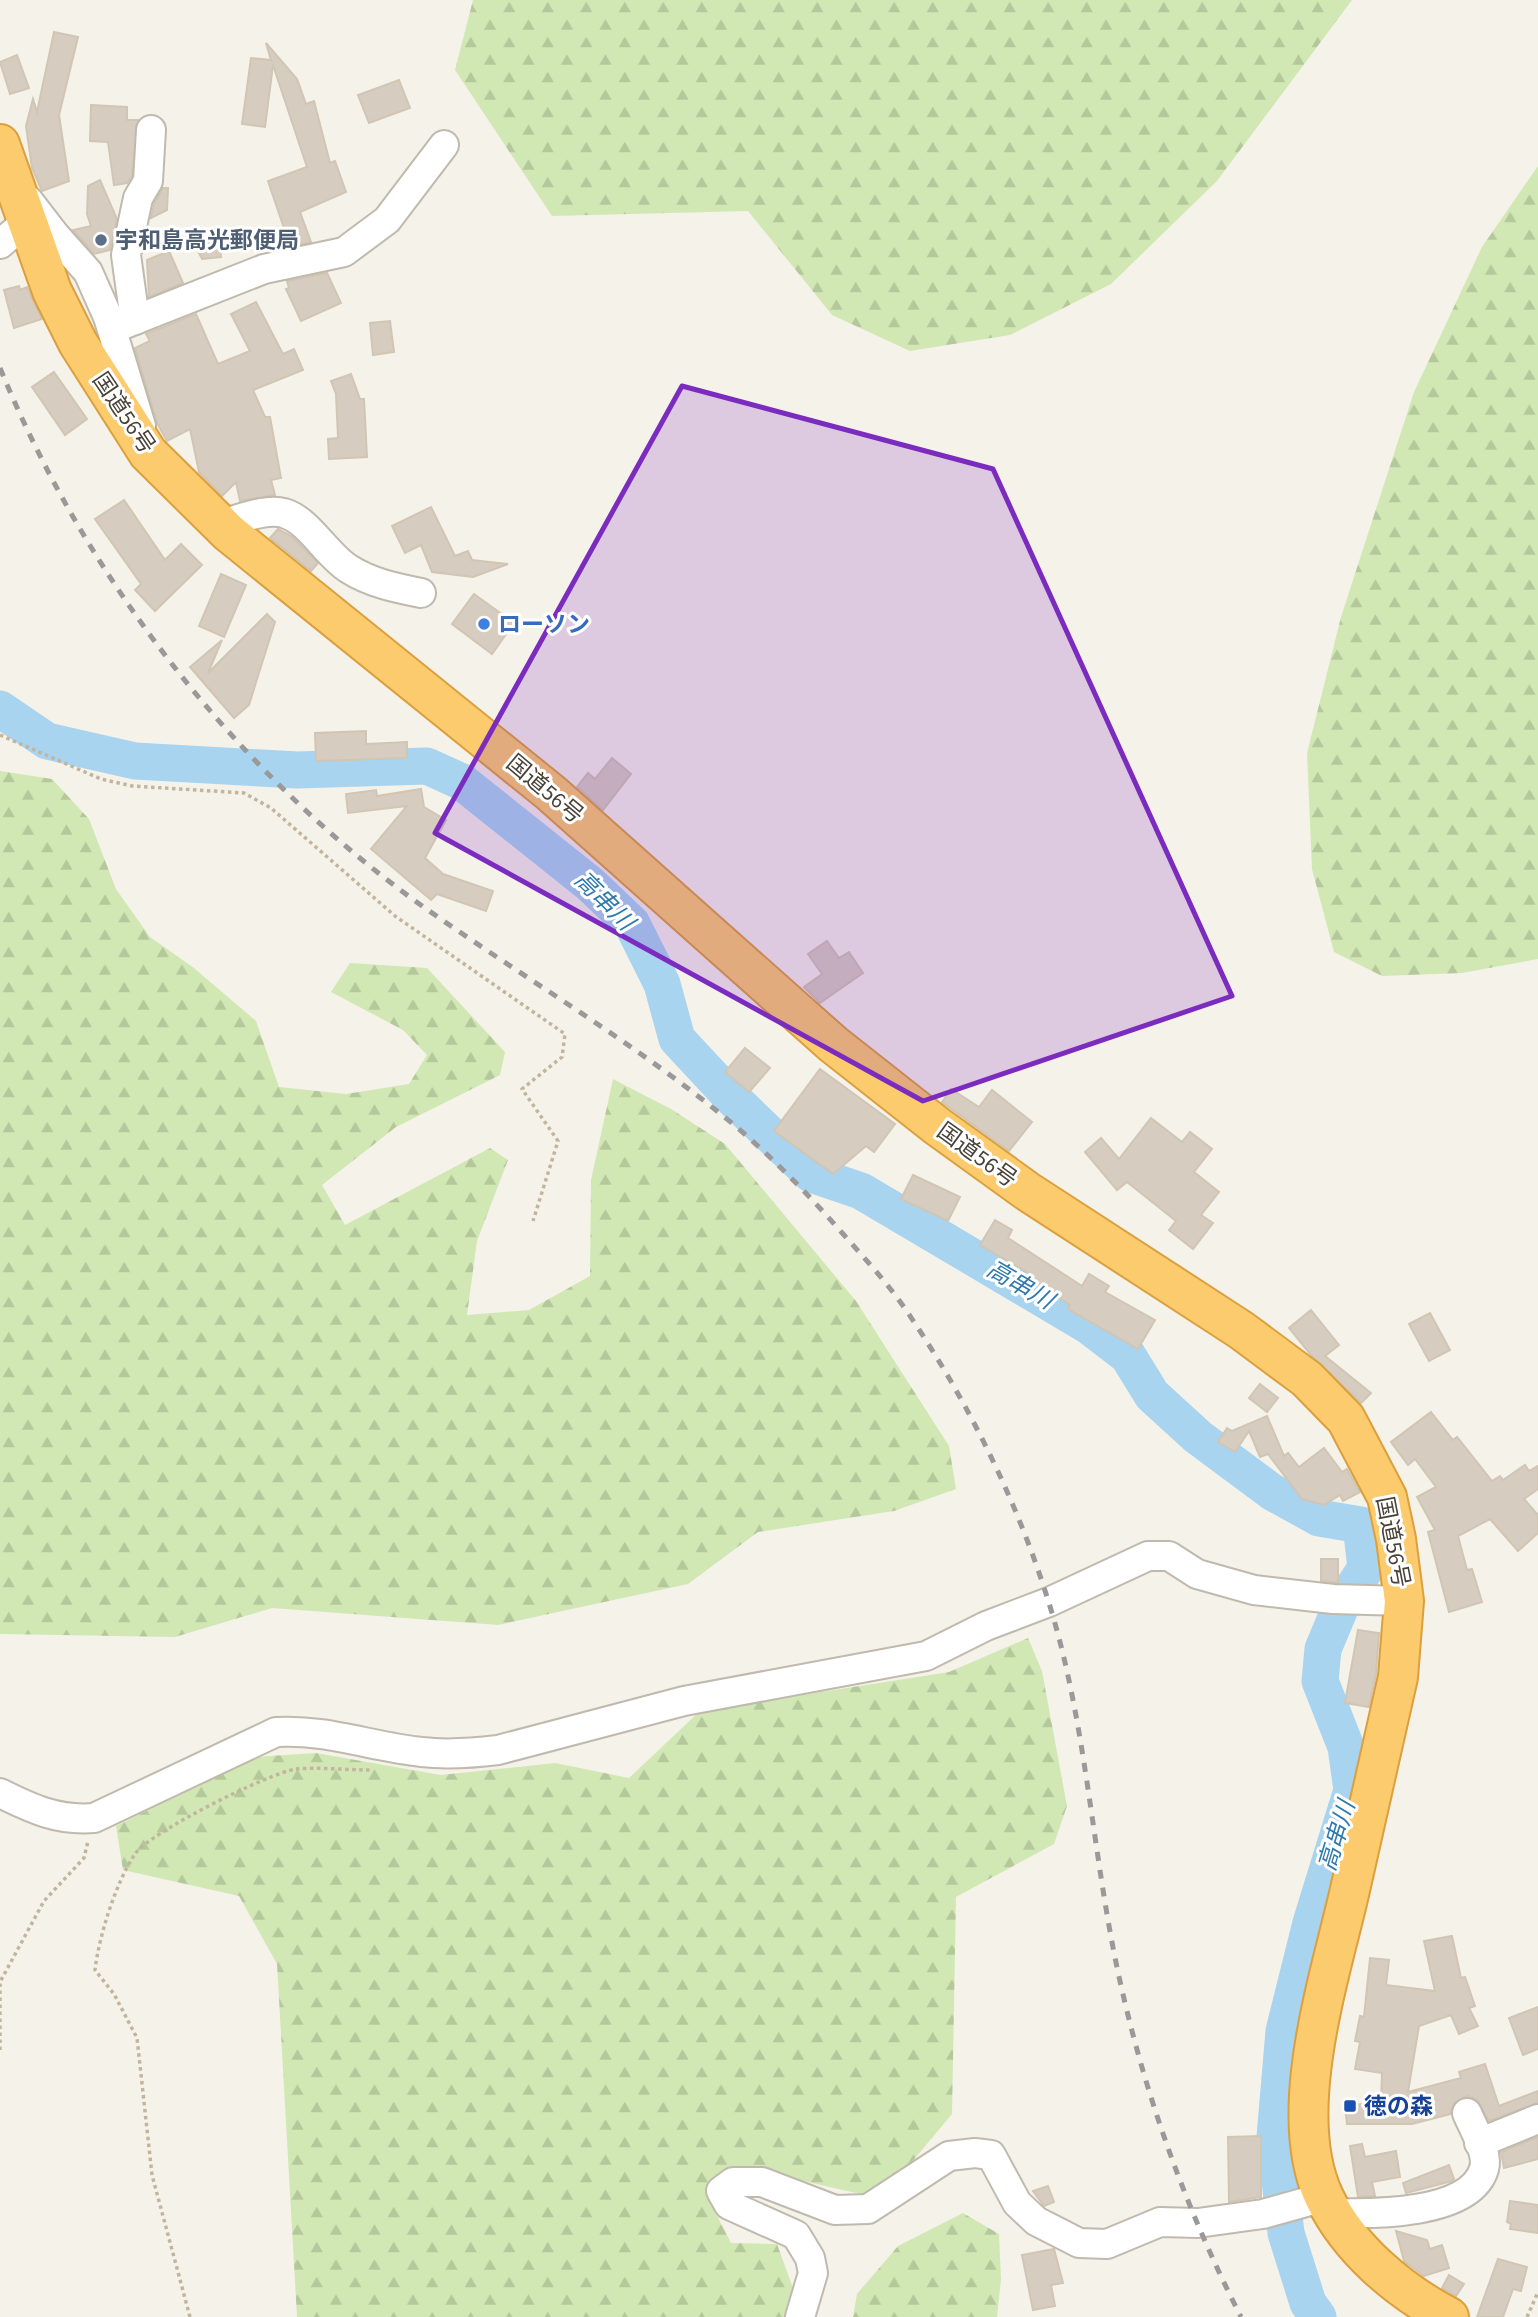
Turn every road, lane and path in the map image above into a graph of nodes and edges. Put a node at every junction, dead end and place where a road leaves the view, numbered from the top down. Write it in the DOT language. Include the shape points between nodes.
graph roads {
  1 [pos="151,130"];
  2 [pos="443,145"];
  3 [pos="5,160"];
  4 [pos="13,233"];
  5 [pos="124,325"];
  6 [pos="148,453"];
  7 [pos="220,524"];
  8 [pos="421,593"];
  9 [pos="0,735"];
  10 [pos="533,1221"];
  11 [pos="1387,1600"];
  12 [pos="382,1770"];
  13 [pos="0,1793"];
  14 [pos="94,1818"];
  15 [pos="0,2050"];
  16 [pos="1467,2113"];
  17 [pos="1538,2119"];
  18 [pos="1479,2143"];
  19 [pos="1319,2204"];
  20 [pos="1538,2292"];
  21 [pos="190,2317"];
  22 [pos="800,2317"];
  23 [pos="1449,2317"];
  24 [pos="1527,2317"];
  1 -- 5 [label="street" via="148,181 138,198 126,255"];
  2 -- 5 [label="street" via="387,220 345,252 264,269"];
  3 -- 4 [label="highway, 国道56号"];
  3 -- 5 [label="street"];
  4 -- 6 [label="highway, 国道56号"];
  5 -- 6 [label="street"];
  6 -- 7 [label="highway, 国道56号"];
  7 -- 8 [label="street" via="284,513 349,569"];
  7 -- 11 [label="highway, 国道56号" via="551,793 833,1044 937,1126 1307,1379 1346,1419 1387,1497"];
  9 -- 10 [label="path" via="101,779 132,786 244,793 271,808 395,916 565,1034 562,1058 522,1089 558,1141"];
  11 -- 14 [label="street" via="1254,1590 1197,1574 1169,1556 1148,1556 926,1656 684,1701 468,1754 421,1752 307,1730 276,1732"];
  11 -- 19 [label="highway, 国道56号" via="1398,1676 1310,2077 1308,2111"];
  12 -- 21 [label="path" via="297,1769 275,1774 157,1835 136,1853 98,1945 96,1970 137,2038 152,2175"];
  13 -- 14 [label="street" via="51,1816"];
  14 -- 15 [label="path" via="84,1858 44,1901 0,1982"];
  16 -- 18 [label="street"];
  17 -- 18 [label="street"];
  18 -- 19 [label="street" via="1484,2169 1471,2188 1449,2200 1420,2209 1365,2214"];
  19 -- 22 [label="street" via="1198,2223 1160,2222 1107,2244 1079,2243 1036,2221 1017,2203 991,2155 949,2156 868,2209 835,2210 762,2182 733,2182 721,2191 729,2205 796,2235 810,2258 813,2273"];
  19 -- 23 [label="highway, 国道56号" via="1402,2288"];
  20 -- 24 [label="path"];
}
